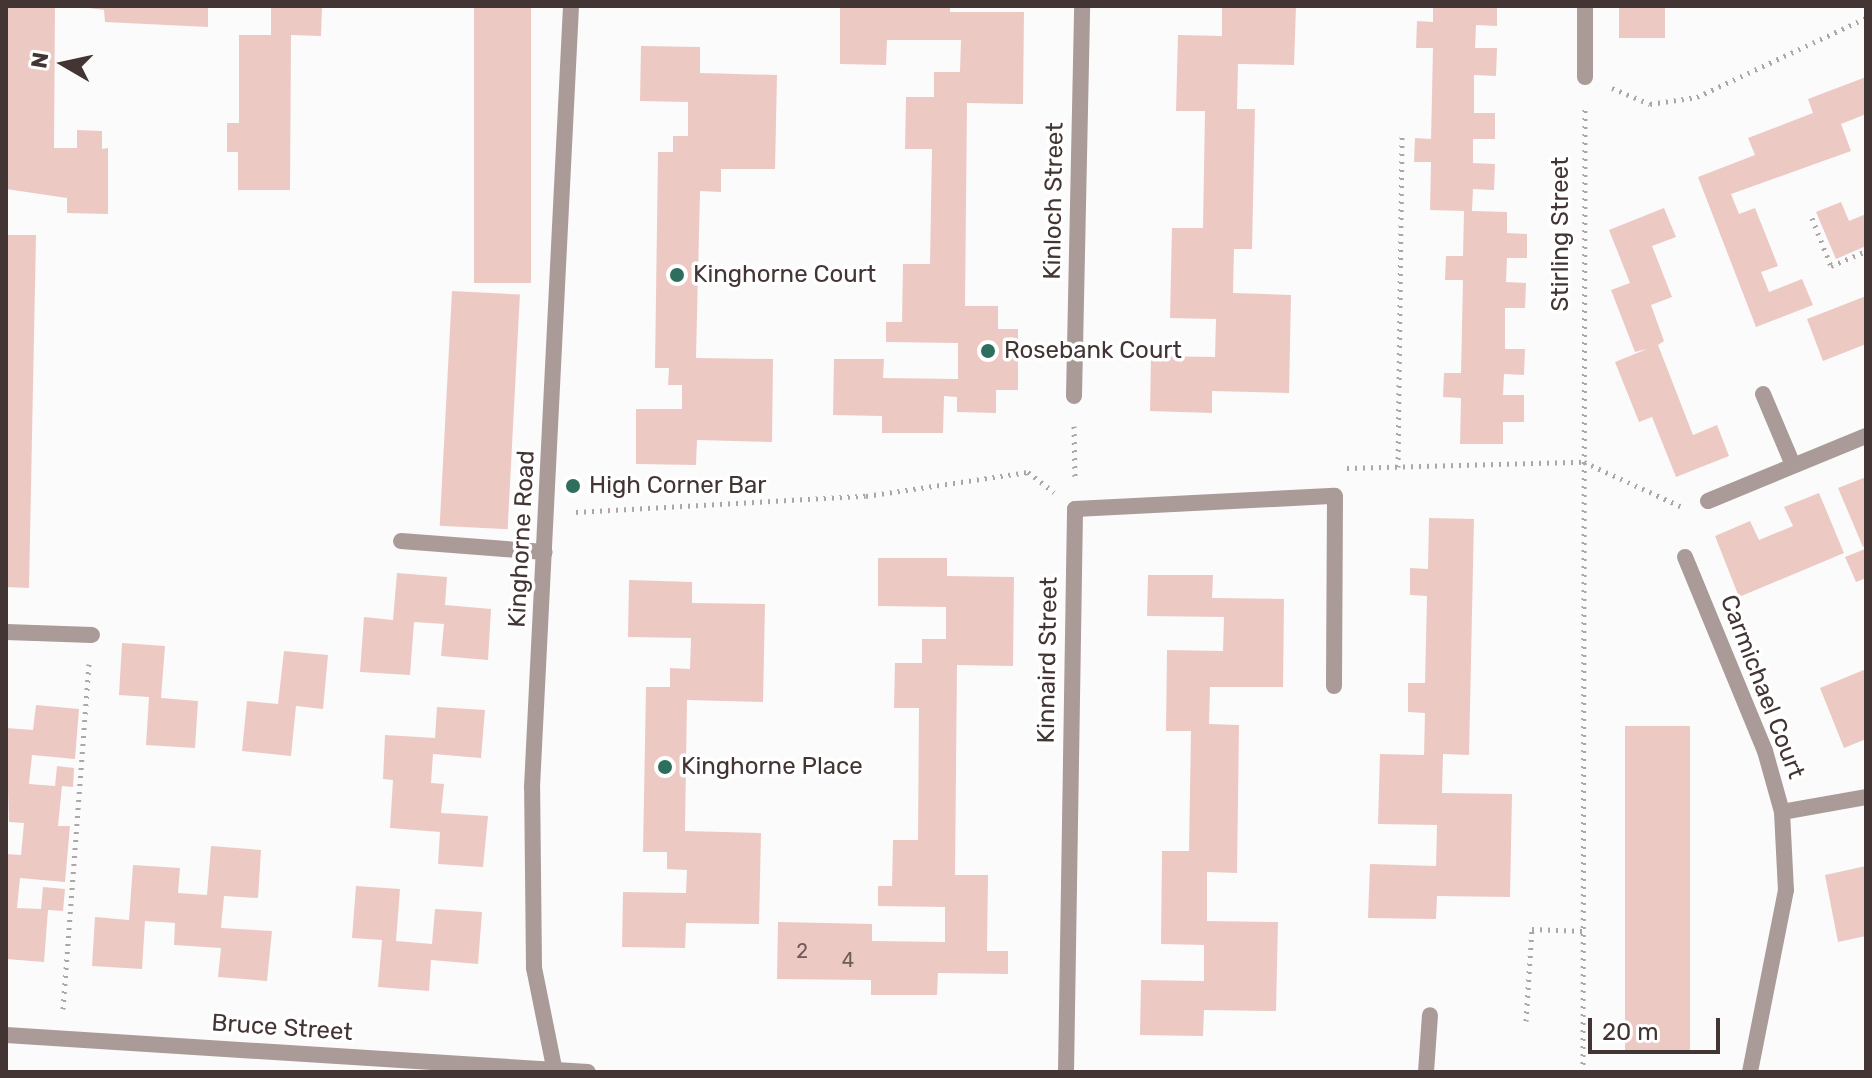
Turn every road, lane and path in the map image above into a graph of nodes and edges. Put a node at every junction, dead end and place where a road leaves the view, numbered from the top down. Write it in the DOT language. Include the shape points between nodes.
graph roads {
  1 [pos="571,6"];
  2 [pos="1082,6"];
  3 [pos="1585,6"];
  4 [pos="1866,18"];
  5 [pos="1585,77"];
  6 [pos="1627,93"];
  7 [pos="1402,135"];
  8 [pos="1812,218"];
  9 [pos="1866,251"];
  10 [pos="1763,394"];
  11 [pos="1074,396"];
  12 [pos="1866,436"];
  13 [pos="1584,462"];
  14 [pos="1793,465"];
  15 [pos="1398,467"];
  16 [pos="1335,496"];
  17 [pos="1708,501"];
  18 [pos="1075,509"];
  19 [pos="548,513"];
  20 [pos="401,541"];
  21 [pos="545,552"];
  22 [pos="1685,557"];
  23 [pos="6,632"];
  24 [pos="92,635"];
  25 [pos="1334,686"];
  26 [pos="1866,797"];
  27 [pos="1782,812"];
  28 [pos="1583,931"];
  29 [pos="1430,1015"];
  30 [pos="1526,1021"];
  31 [pos="6,1035"];
  32 [pos="61,1038"];
  33 [pos="555,1071"];
  34 [pos="588,1072"];
  35 [pos="1066,1072"];
  36 [pos="1426,1072"];
  37 [pos="1583,1072"];
  38 [pos="1750,1072"];
  1 -- 19 [label="street, Kinghorne Road"];
  2 -- 11 [label="street, Kinloch Street"];
  3 -- 5 [label="street"];
  4 -- 6 [label="path" via="1697,97 1650,104"];
  5 -- 13 [label="path, Stirling Street"];
  7 -- 15 [label="path"];
  8 -- 9 [label="path" via="1831,266"];
  10 -- 14 [label="street"];
  11 -- 18 [label="path"];
  12 -- 14 [label="street"];
  13 -- 15 [label="path"];
  13 -- 17 [label="path" via="1686,508"];
  13 -- 28 [label="path, Stirling Street"];
  14 -- 17 [label="street"];
  15 -- 16 [label="path" via="1335,468"];
  16 -- 18 [label="street"];
  16 -- 25 [label="street"];
  18 -- 19 [label="path" via="1028,472 866,496"];
  18 -- 35 [label="street, Kinnaird Street"];
  19 -- 21 [label="street, Kinghorne Road"];
  20 -- 21 [label="street"];
  21 -- 33 [label="street, Kinghorne Road" via="532,787 534,968"];
  22 -- 27 [label="street, Carmichael Court" via="1765,751"];
  23 -- 24 [label="street"];
  24 -- 32 [label="path"];
  26 -- 27 [label="street"];
  27 -- 38 [label="street, Carmichael Court" via="1786,890"];
  28 -- 30 [label="path" via="1532,929"];
  28 -- 37 [label="path, Stirling Street"];
  29 -- 36 [label="street"];
  31 -- 32 [label="street, Bruce Street"];
  32 -- 33 [label="street, Bruce Street"];
  33 -- 34 [label="street, Bruce Street"];
}
